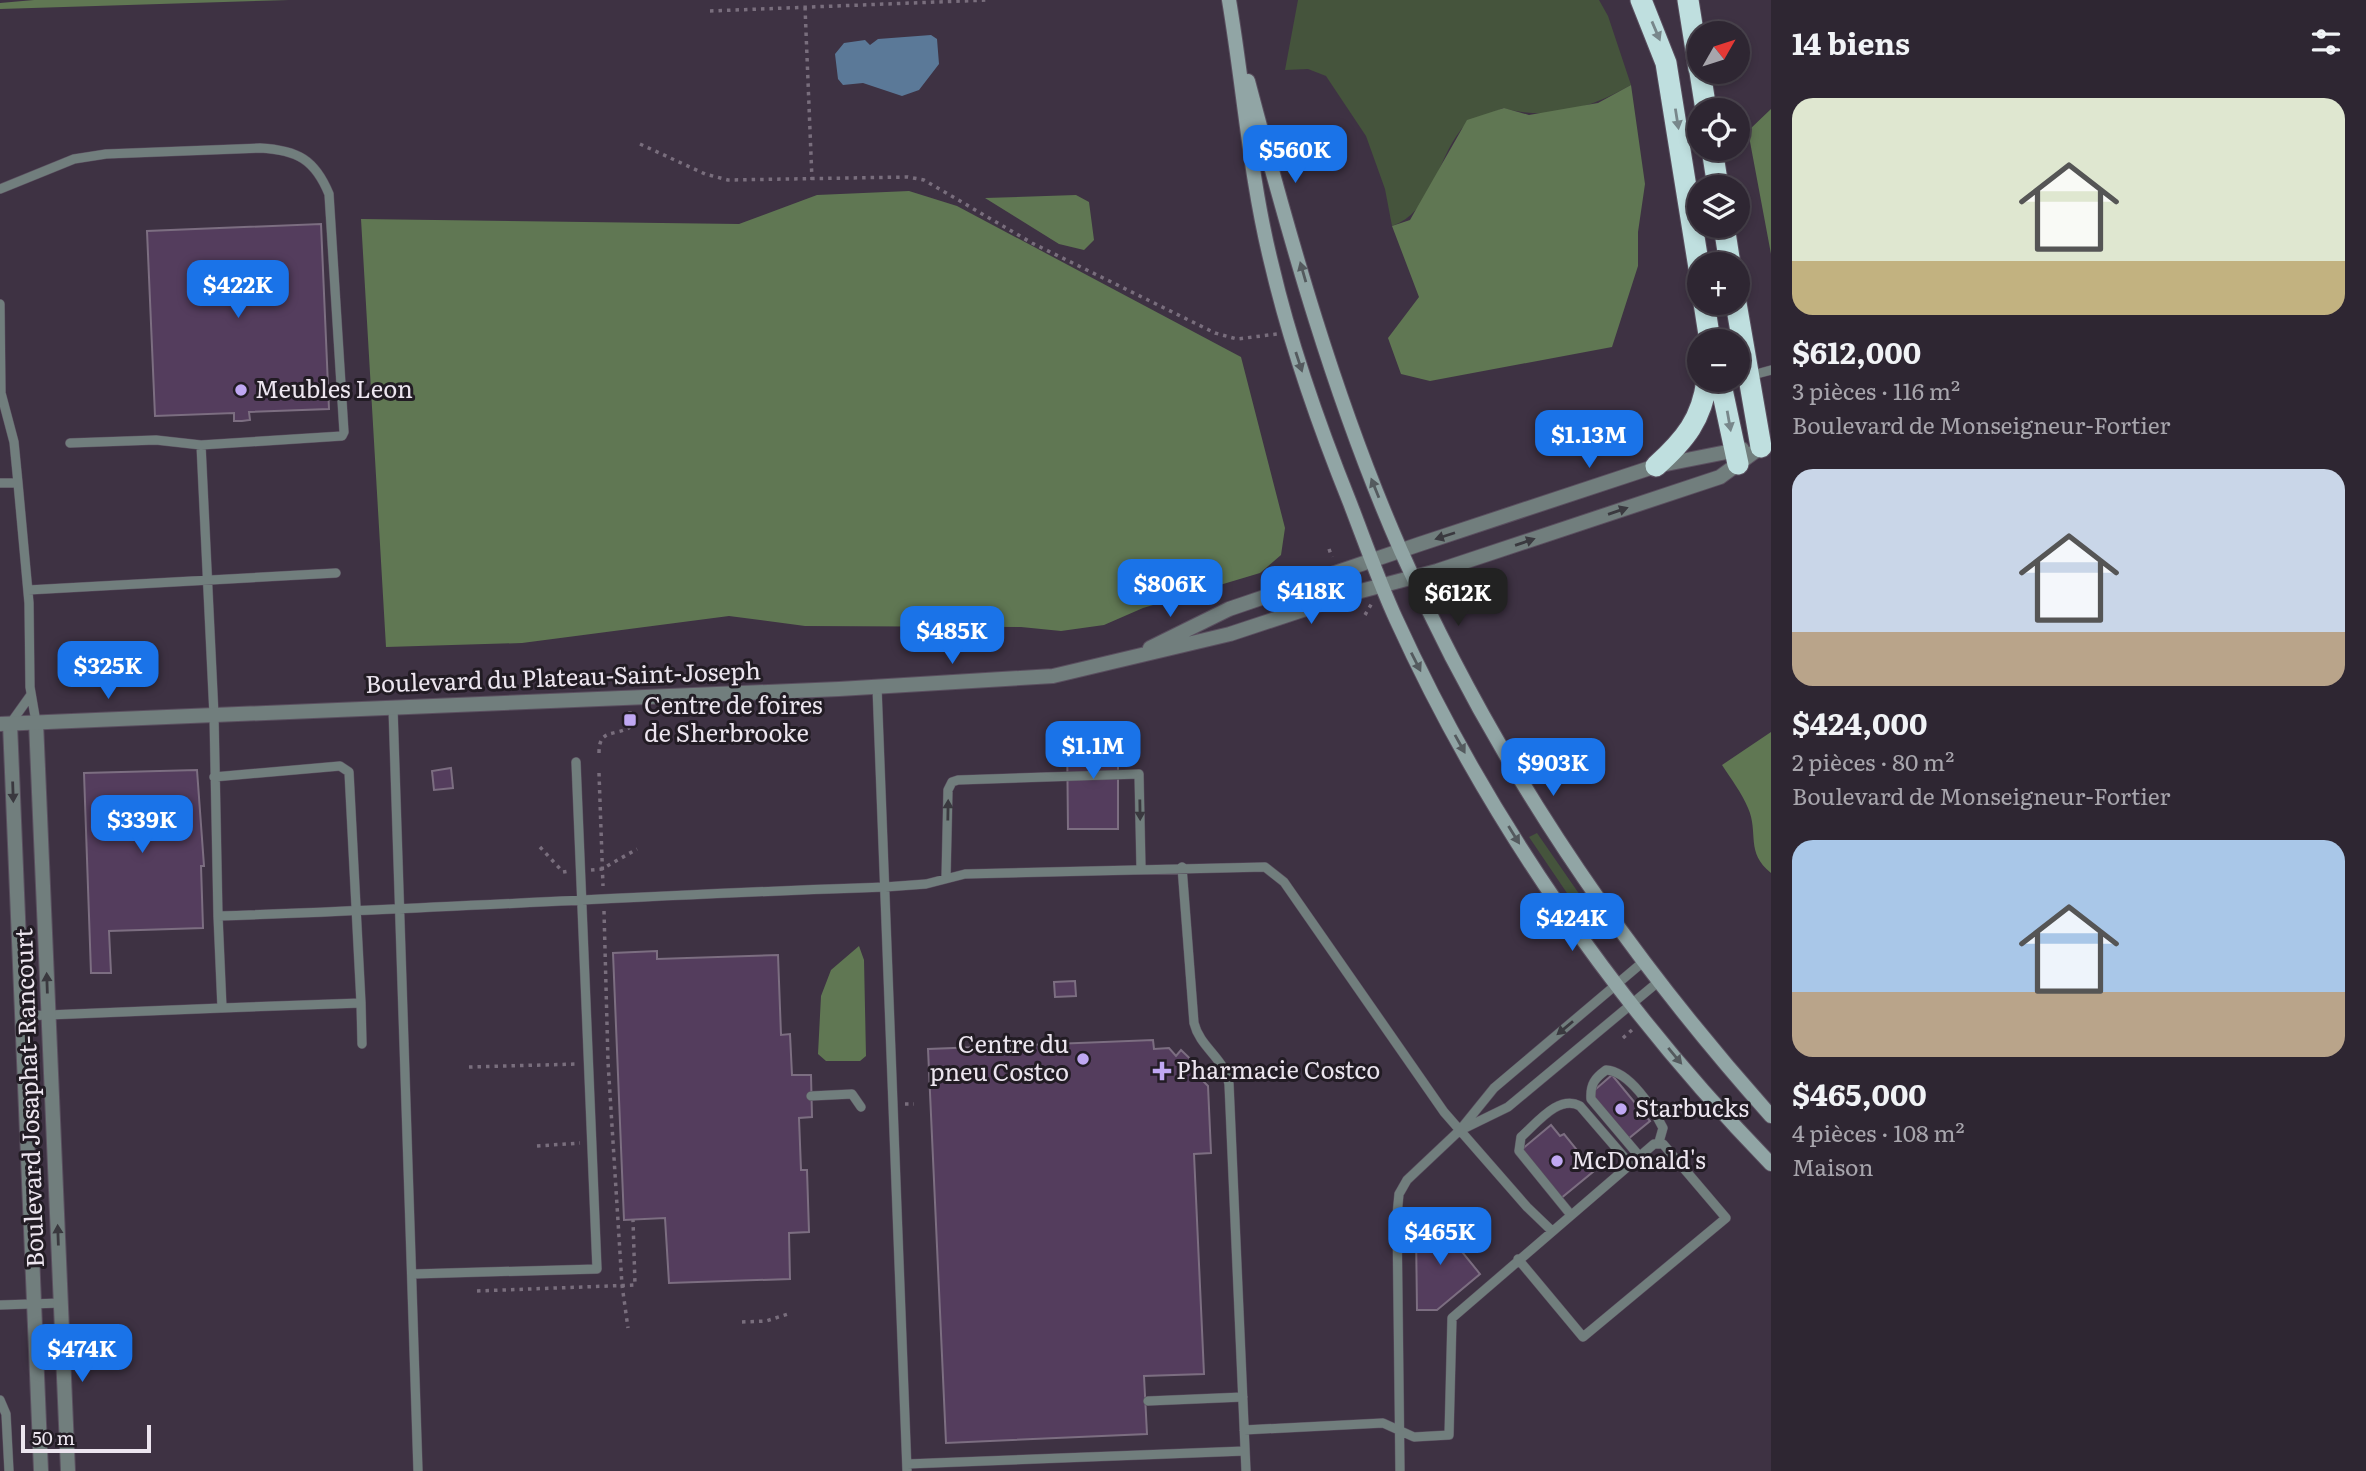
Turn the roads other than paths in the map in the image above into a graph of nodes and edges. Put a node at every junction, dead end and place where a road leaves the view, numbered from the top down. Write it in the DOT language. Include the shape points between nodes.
graph roads {
  1 [pos="1228,0"];
  2 [pos="1641,0"];
  3 [pos="1688,0"];
  4 [pos="1231,16"];
  5 [pos="1691,21"];
  6 [pos="0,189"];
  7 [pos="1696,252"];
  8 [pos="0,304"];
  9 [pos="1771,370"];
  10 [pos="1750,376"];
  11 [pos="1750,388"];
  12 [pos="1704,392"];
  13 [pos="1722,392"];
  14 [pos="70,443"];
  15 [pos="201,445"];
  16 [pos="1766,445"];
  17 [pos="1736,457"];
  18 [pos="1656,466"];
  19 [pos="0,483"];
  20 [pos="19,483"];
  21 [pos="1401,551"];
  22 [pos="1372,561"];
  23 [pos="336,573"];
  24 [pos="1413,578"];
  25 [pos="208,580"];
  26 [pos="1382,586"];
  27 [pos="29,590"];
  28 [pos="1126,660"];
  29 [pos="877,687"];
  30 [pos="30,696"];
  31 [pos="393,708"];
  32 [pos="214,715"];
  33 [pos="36,722"];
  34 [pos="5,724"];
  35 [pos="576,762"];
  36 [pos="214,777"];
  37 [pos="1182,867"];
  38 [pos="1142,869"];
  39 [pos="946,878"];
  40 [pos="885,887"];
  41 [pos="582,898"];
  42 [pos="402,910"];
  43 [pos="356,912"];
  44 [pos="218,916"];
  45 [pos="1643,962"];
  46 [pos="1658,982"];
  47 [pos="1617,984"];
  48 [pos="361,1003"];
  49 [pos="1632,1003"];
  50 [pos="222,1008"];
  51 [pos="49,1015"];
  52 [pos="23,1016"];
  53 [pos="362,1044"];
  54 [pos="811,1097"];
  55 [pos="861,1107"];
  56 [pos="1771,1116"];
  57 [pos="1460,1130"];
  58 [pos="1659,1142"];
  59 [pos="1640,1157"];
  60 [pos="1630,1164"];
  61 [pos="1771,1164"];
  62 [pos="1572,1215"];
  63 [pos="1552,1231"];
  64 [pos="1518,1259"];
  65 [pos="412,1274"];
  66 [pos="61,1303"];
  67 [pos="35,1304"];
  68 [pos="0,1305"];
  69 [pos="1243,1397"];
  70 [pos="0,1400"];
  71 [pos="1148,1401"];
  72 [pos="1244,1430"];
  73 [pos="1399,1430"];
  74 [pos="1245,1451"];
  75 [pos="907,1468"];
  76 [pos="9,1471"];
  77 [pos="41,1471"];
  78 [pos="68,1471"];
  79 [pos="418,1471"];
  80 [pos="1246,1471"];
  81 [pos="1400,1471"];
  1 -- 4 [label="main road"];
  2 -- 7 [label="highway, one-way" via="1666,63"];
  3 -- 5 [label="highway"];
  21 -- 4 [label="main road, one-way" via="1353,431 1318,325"];
  4 -- 22 [label="main road, one-way" via="1263,225 1289,332"];
  6 -- 15 [label="lane" via="74,159 106,154 280,149 306,159 320,173 329,194 344,432 342,436"];
  8 -- 20 [label="lane" via="1,393"];
  9 -- 10 [label="lane"];
  11 -- 16 [label="highway"];
  12 -- 18 [label="highway" via="1696,424"];
  13 -- 17 [label="highway, one-way"];
  14 -- 15 [label="lane" via="156,440"];
  15 -- 25 [label="lane"];
  16 -- 17 [label="street, Boulevard du Plateau-Saint-Joseph"];
  17 -- 18 [label="street, Boulevard du Plateau-Saint-Joseph"];
  24 -- 17 [label="street, Boulevard du Plateau-Saint-Joseph, one-way" via="1720,477"];
  18 -- 21 [label="street, Boulevard du Plateau-Saint-Joseph, one-way"];
  19 -- 20 [label="lane"];
  20 -- 27 [label="lane"];
  21 -- 22 [label="street, Boulevard du Plateau-Saint-Joseph"];
  21 -- 24 [label="main road"];
  22 -- 26 [label="main road"];
  22 -- 28 [label="street, Boulevard du Plateau-Saint-Joseph" via="1229,609"];
  23 -- 25 [label="lane"];
  24 -- 26 [label="street, Boulevard du Plateau-Saint-Joseph"];
  24 -- 45 [label="main road" via="1520,779"];
  25 -- 27 [label="lane"];
  25 -- 32 [label="lane"];
  26 -- 28 [label="street, Boulevard du Plateau-Saint-Joseph" via="1230,634"];
  26 -- 47 [label="main road, one-way" via="1424,678 1490,796"];
  27 -- 30 [label="lane"];
  28 -- 29 [label="street, Boulevard du Plateau-Saint-Joseph" via="1028,679"];
  29 -- 31 [label="street, Boulevard du Plateau-Saint-Joseph"];
  29 -- 40 [label="lane"];
  30 -- 33 [label="lane"];
  30 -- 34 [label="lane"];
  31 -- 32 [label="street, Boulevard du Plateau-Saint-Joseph"];
  31 -- 42 [label="lane"];
  32 -- 33 [label="street, Boulevard du Plateau-Saint-Joseph"];
  32 -- 36 [label="lane"];
  33 -- 34 [label="street, Boulevard du Plateau-Saint-Joseph"];
  51 -- 33 [label="street, Boulevard Josaphat-Rancourt, one-way"];
  34 -- 52 [label="street, Boulevard Josaphat-Rancourt, one-way"];
  35 -- 41 [label="lane"];
  36 -- 43 [label="lane" via="340,766 349,772"];
  36 -- 44 [label="lane"];
  37 -- 38 [label="lane"];
  37 -- 57 [label="lane" via="1258,865 1276,873"];
  37 -- 69 [label="lane" via="1194,1023 1202,1043 1227,1071"];
  38 -- 39 [label="lane"];
  39 -- 38 [label="lane, one-way" via="948,790 958,780 1139,774"];
  39 -- 40 [label="lane"];
  40 -- 41 [label="lane"];
  40 -- 75 [label="lane"];
  41 -- 42 [label="lane"];
  41 -- 65 [label="lane" via="597,1269"];
  42 -- 43 [label="lane"];
  42 -- 65 [label="lane"];
  43 -- 44 [label="lane"];
  43 -- 48 [label="lane"];
  44 -- 50 [label="lane"];
  45 -- 46 [label="main road"];
  45 -- 47 [label="lane"];
  46 -- 49 [label="lane"];
  46 -- 56 [label="main road"];
  47 -- 49 [label="main road"];
  47 -- 57 [label="lane, one-way" via="1494,1088"];
  48 -- 50 [label="lane"];
  48 -- 53 [label="lane"];
  49 -- 57 [label="lane" via="1508,1107"];
  49 -- 61 [label="main road, one-way"];
  50 -- 51 [label="lane"];
  51 -- 52 [label="lane"];
  66 -- 51 [label="street, Boulevard Josaphat-Rancourt, one-way"];
  52 -- 67 [label="street, Boulevard Josaphat-Rancourt"];
  54 -- 55 [label="lane" via="852,1094"];
  57 -- 63 [label="lane"];
  57 -- 73 [label="lane" via="1419,1166 1399,1194"];
  58 -- 59 [label="lane"];
  58 -- 59 [label="lane" via="1663,1128 1658,1118 1622,1074 1606,1070 1598,1076 1592,1083 1591,1099"];
  58 -- 64 [label="lane" via="1726,1218 1583,1338"];
  59 -- 60 [label="lane"];
  60 -- 62 [label="lane"];
  60 -- 62 [label="lane" via="1572,1101 1562,1102 1521,1137 1519,1151"];
  62 -- 63 [label="lane"];
  63 -- 64 [label="lane"];
  64 -- 73 [label="lane" via="1452,1318 1449,1435 1414,1437"];
  65 -- 79 [label="lane"];
  66 -- 67 [label="lane"];
  66 -- 78 [label="street, Boulevard Josaphat-Rancourt"];
  67 -- 68 [label="lane"];
  67 -- 77 [label="street, Boulevard Josaphat-Rancourt"];
  69 -- 71 [label="lane"];
  69 -- 72 [label="lane"];
  70 -- 76 [label="lane" via="6,1414"];
  72 -- 73 [label="lane" via="1383,1423"];
  72 -- 74 [label="lane"];
  73 -- 81 [label="lane"];
  74 -- 75 [label="lane"];
  74 -- 80 [label="lane"];
}
